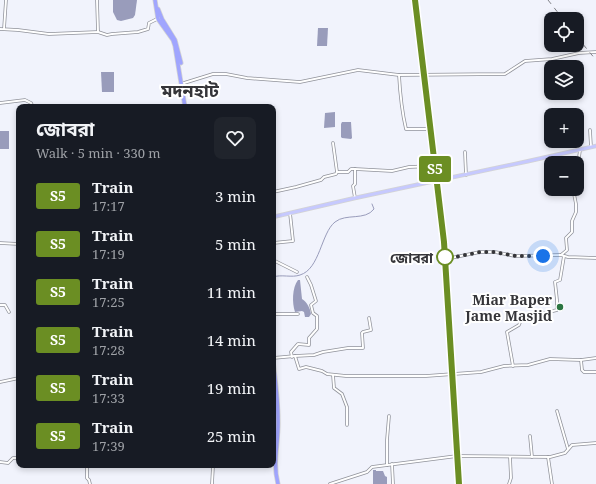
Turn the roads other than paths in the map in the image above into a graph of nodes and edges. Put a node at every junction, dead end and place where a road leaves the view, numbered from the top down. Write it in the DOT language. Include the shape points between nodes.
graph roads {
  1 [pos="6,0"];
  2 [pos="97,0"];
  3 [pos="156,0"];
  4 [pos="158,19"];
  5 [pos="0,29"];
  6 [pos="4,29"];
  7 [pos="98,32"];
  8 [pos="596,52"];
  9 [pos="399,75"];
  10 [pos="184,82"];
  11 [pos="0,103"];
  12 [pos="32,104"];
  13 [pos="185,104"];
  14 [pos="186,104"];
  15 [pos="429,129"];
  16 [pos="590,130"];
  17 [pos="334,143"];
  18 [pos="596,146"];
  19 [pos="591,147"];
  20 [pos="580,149"];
  21 [pos="465,152"];
  22 [pos="579,156"];
  23 [pos="433,166"];
  24 [pos="355,169"];
  25 [pos="337,172"];
  26 [pos="466,175"];
  27 [pos="276,191"];
  28 [pos="574,196"];
  29 [pos="355,198"];
  30 [pos="290,213"];
  31 [pos="276,216"];
  32 [pos="276,241"];
  33 [pos="0,243"];
  34 [pos="16,244"];
  35 [pos="561,255"];
  36 [pos="564,256"];
  37 [pos="596,258"];
  38 [pos="446,259"];
  39 [pos="276,262"];
  40 [pos="297,272"];
  41 [pos="307,277"];
  42 [pos="0,304"];
  43 [pos="9,312"];
  44 [pos="276,314"];
  45 [pos="298,314"];
  46 [pos="369,318"];
  47 [pos="293,356"];
  48 [pos="596,358"];
  49 [pos="276,359"];
  50 [pos="581,360"];
  51 [pos="513,366"];
  52 [pos="596,372"];
  53 [pos="333,375"];
  54 [pos="16,379"];
  55 [pos="0,382"];
  56 [pos="276,384"];
  57 [pos="556,411"];
  58 [pos="276,415"];
  59 [pos="389,416"];
  60 [pos="347,425"];
  61 [pos="276,436"];
  62 [pos="530,436"];
  63 [pos="596,443"];
  64 [pos="568,449"];
  65 [pos="276,455"];
  66 [pos="510,457"];
  67 [pos="532,457"];
  68 [pos="548,457"];
  69 [pos="16,458"];
  70 [pos="0,462"];
  71 [pos="392,464"];
  72 [pos="387,465"];
  73 [pos="87,468"];
  74 [pos="213,468"];
  75 [pos="273,468"];
  76 [pos="275,468"];
  77 [pos="90,484"];
  78 [pos="212,484"];
  79 [pos="277,484"];
  80 [pos="330,484"];
  81 [pos="393,484"];
  82 [pos="509,484"];
  83 [pos="552,484"];
  1 -- 6 [label="street"];
  2 -- 7 [label="street"];
  3 -- 4 [label="highway"];
  3 -- 10 [label="highway" via="160,15 178,48"];
  4 -- 7 [label="street" via="151,21 148,28 142,32 107,35"];
  4 -- 13 [label="highway" via="175,46"];
  5 -- 6 [label="street"];
  6 -- 7 [label="street" via="49,34"];
  8 -- 9 [label="street" via="525,61 505,74"];
  9 -- 10 [label="street" via="358,70 299,82 213,74"];
  9 -- 15 [label="street" via="406,129"];
  10 -- 14 [label="highway"];
  11 -- 12 [label="street" via="25,100"];
  16 -- 19 [label="street"];
  17 -- 25 [label="street"];
  18 -- 19 [label="main road"];
  19 -- 20 [label="main road"];
  20 -- 22 [label="street"];
  20 -- 26 [label="main road"];
  21 -- 26 [label="street"];
  23 -- 24 [label="street" via="392,171"];
  24 -- 25 [label="street"];
  24 -- 29 [label="street"];
  25 -- 27 [label="street" via="320,180"];
  26 -- 29 [label="main road"];
  28 -- 35 [label="street" via="576,212 572,221 572,232 566,238 567,250"];
  29 -- 30 [label="main road"];
  30 -- 31 [label="main road"];
  30 -- 32 [label="street" via="294,240"];
  33 -- 34 [label="street"];
  35 -- 36 [label="street"];
  35 -- 38 [label="street" via="516,256 480,252"];
  36 -- 37 [label="street"];
  36 -- 51 [label="street" via="560,280 555,282 557,310 522,317 519,325 507,332"];
  39 -- 40 [label="street"];
  41 -- 47 [label="street" via="316,301 311,305 313,313 317,316 317,329 309,338 309,345 298,344 291,352"];
  42 -- 43 [label="street" via="5,305"];
  44 -- 45 [label="street"];
  46 -- 47 [label="street" via="370,330 362,333 363,348"];
  47 -- 49 [label="street"];
  47 -- 53 [label="street" via="299,369 306,367"];
  48 -- 50 [label="street"];
  50 -- 51 [label="street" via="550,359"];
  50 -- 52 [label="street" via="584,372"];
  51 -- 53 [label="street" via="481,372 426,376"];
  53 -- 60 [label="street" via="334,388 342,394 347,407"];
  54 -- 55 [label="street"];
  56 -- 65 [label="highway" via="278,401"];
  57 -- 64 [label="street"];
  58 -- 61 [label="highway"];
  59 -- 72 [label="street"];
  62 -- 67 [label="street"];
  63 -- 64 [label="street" via="572,445"];
  64 -- 68 [label="street"];
  66 -- 67 [label="street"];
  66 -- 71 [label="street" via="457,456"];
  66 -- 82 [label="street"];
  67 -- 68 [label="street"];
  68 -- 83 [label="street"];
  69 -- 70 [label="street" via="12,458 8,463"];
  71 -- 72 [label="street"];
  71 -- 81 [label="street"];
  72 -- 80 [label="street" via="372,467 367,472"];
  73 -- 77 [label="street"];
  74 -- 78 [label="street"];
  75 -- 79 [label="highway"];
  76 -- 79 [label="highway"];
}
